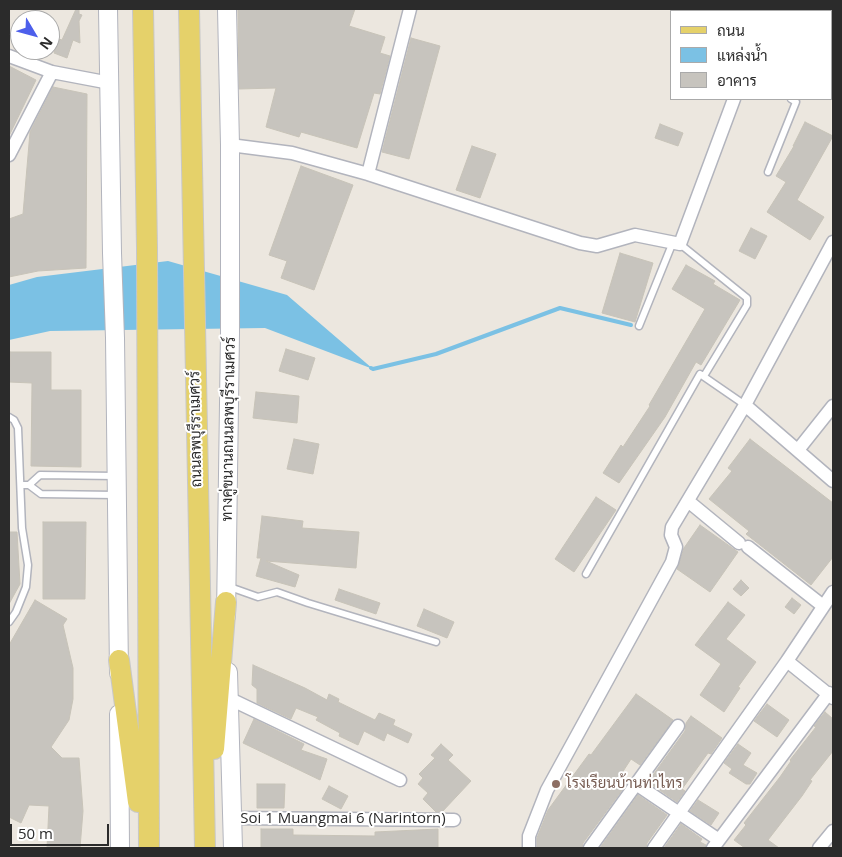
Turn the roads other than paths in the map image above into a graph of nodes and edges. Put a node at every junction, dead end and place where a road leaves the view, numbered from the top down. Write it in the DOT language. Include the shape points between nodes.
graph roads {
  1 [pos="108,9"];
  2 [pos="143,9"];
  3 [pos="190,9"];
  4 [pos="227,9"];
  5 [pos="410,9"];
  6 [pos="9,56"];
  7 [pos="52,72"];
  8 [pos="110,83"];
  9 [pos="734,100"];
  10 [pos="793,100"];
  11 [pos="230,144"];
  12 [pos="9,155"];
  13 [pos="768,172"];
  14 [pos="368,174"];
  15 [pos="833,242"];
  16 [pos="677,243"];
  17 [pos="639,326"];
  18 [pos="704,376"];
  19 [pos="745,405"];
  20 [pos="833,406"];
  21 [pos="9,417"];
  22 [pos="798,450"];
  23 [pos="117,476"];
  24 [pos="833,481"];
  25 [pos="29,485"];
  26 [pos="21,486"];
  27 [pos="117,495"];
  28 [pos="688,501"];
  29 [pos="586,574"];
  30 [pos="833,592"];
  31 [pos="226,593"];
  32 [pos="823,606"];
  33 [pos="9,622"];
  34 [pos="436,642"];
  35 [pos="119,660"];
  36 [pos="787,662"];
  37 [pos="831,696"];
  38 [pos="228,698"];
  39 [pos="678,726"];
  40 [pos="400,780"];
  41 [pos="636,784"];
  42 [pos="679,813"];
  43 [pos="232,818"];
  44 [pos="454,820"];
  45 [pos="833,830"];
  46 [pos="205,842"];
  47 [pos="716,844"];
  48 [pos="120,848"];
  49 [pos="143,848"];
  50 [pos="149,848"];
  51 [pos="233,848"];
  52 [pos="529,848"];
  53 [pos="590,848"];
  54 [pos="654,848"];
  55 [pos="819,848"];
  1 -- 8 [label="main road"];
  2 -- 50 [label="main road"];
  3 -- 46 [label="main road, ถนนลพบุรีราเมศวร์"];
  4 -- 11 [label="main road, ทางคู่ขนานถนนลพบุรีราเมศวร์"];
  5 -- 14 [label="street"];
  6 -- 7 [label="street"];
  7 -- 8 [label="street"];
  7 -- 12 [label="street"];
  8 -- 23 [label="main road"];
  9 -- 16 [label="street"];
  10 -- 13 [label="lane" via="796,102"];
  11 -- 14 [label="street" via="292,153"];
  11 -- 31 [label="main road, ทางคู่ขนานถนนลพบุรีราเมศวร์"];
  14 -- 16 [label="street" via="580,243 596,246 634,234"];
  15 -- 19 [label="street"];
  16 -- 17 [label="lane"];
  16 -- 18 [label="lane" via="747,298 747,305"];
  18 -- 19 [label="lane"];
  18 -- 29 [label="lane" via="700,374"];
  19 -- 22 [label="street"];
  19 -- 28 [label="street"];
  20 -- 22 [label="street"];
  21 -- 26 [label="lane" via="18,428"];
  22 -- 24 [label="street"];
  23 -- 25 [label="lane" via="40,476"];
  23 -- 27 [label="main road"];
  25 -- 26 [label="lane"];
  25 -- 27 [label="lane" via="40,494"];
  26 -- 33 [label="lane" via="22,528 28,565 26,587"];
  27 -- 35 [label="main road"];
  28 -- 32 [label="street"];
  28 -- 52 [label="street" via="671,531 676,548 672,562 547,790 529,836"];
  30 -- 32 [label="street"];
  31 -- 34 [label="lane" via="258,597 277,592"];
  31 -- 38 [label="main road, ทางคู่ขนานถนนลพบุรีราเมศวร์"];
  31 -- 46 [label="main road"];
  32 -- 36 [label="street"];
  35 -- 48 [label="main road"];
  35 -- 49 [label="main road"];
  36 -- 37 [label="street"];
  36 -- 42 [label="street"];
  37 -- 47 [label="street"];
  38 -- 40 [label="street"];
  38 -- 43 [label="main road, ทางคู่ขนานถนนลพบุรีราเมศวร์"];
  39 -- 41 [label="street"];
  41 -- 42 [label="street"];
  41 -- 53 [label="street"];
  42 -- 47 [label="street"];
  42 -- 54 [label="street"];
  43 -- 44 [label="street, Soi 1 Muangmai 6 (Narintorn)"];
  43 -- 51 [label="main road, ทางคู่ขนานถนนลพบุรีราเมศวร์"];
  45 -- 55 [label="street"];
}
